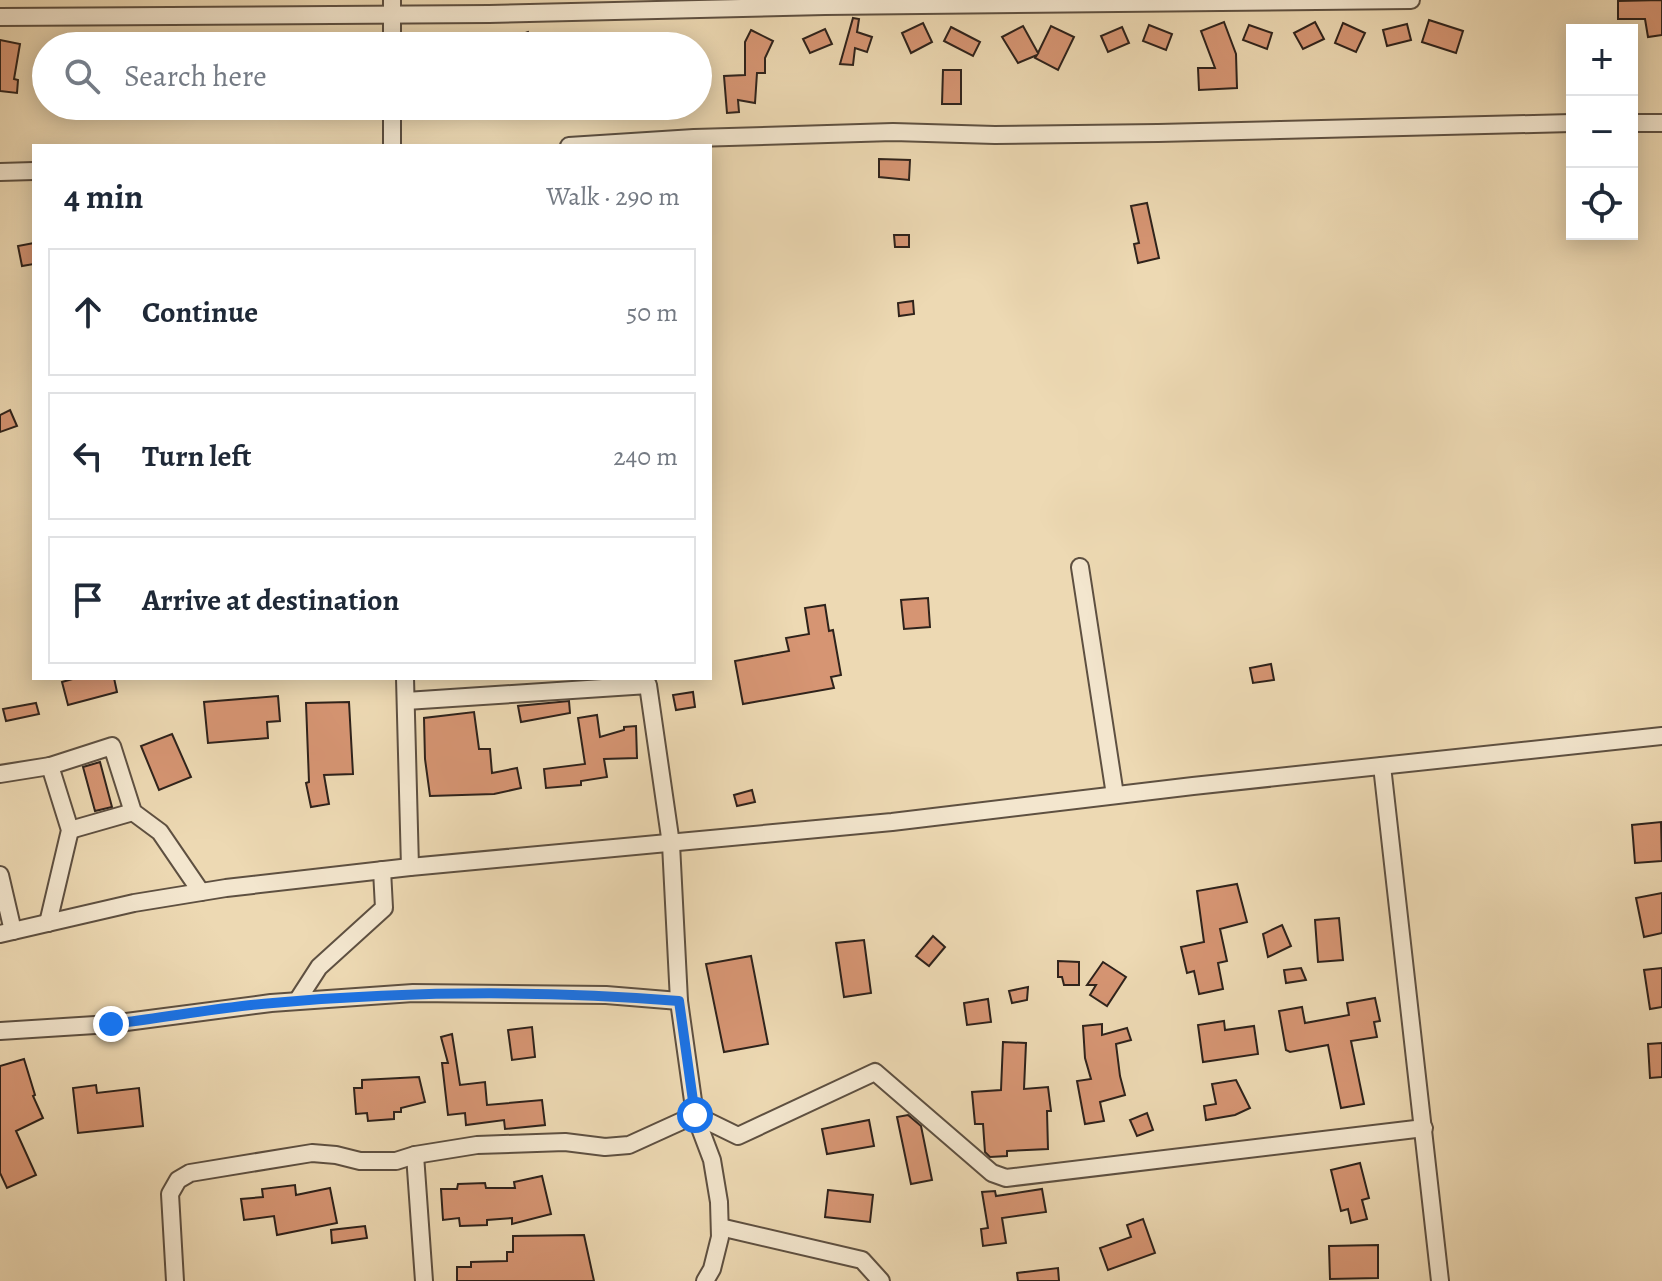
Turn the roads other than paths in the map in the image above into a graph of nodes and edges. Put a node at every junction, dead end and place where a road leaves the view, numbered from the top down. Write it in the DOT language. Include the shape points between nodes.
graph roads {
  1 [pos="1411,0"];
  2 [pos="392,8"];
  3 [pos="0,17"];
  4 [pos="392,32"];
  5 [pos="392,120"];
  6 [pos="1566,123"];
  7 [pos="1638,123"];
  8 [pos="1662,123"];
  9 [pos="392,144"];
  10 [pos="600,144"];
  11 [pos="32,171"];
  12 [pos="0,172"];
  13 [pos="1080,567"];
  14 [pos="405,680"];
  15 [pos="406,701"];
  16 [pos="1662,736"];
  17 [pos="50,766"];
  18 [pos="1382,766"];
  19 [pos="0,774"];
  20 [pos="1115,795"];
  21 [pos="133,812"];
  22 [pos="70,830"];
  23 [pos="671,844"];
  24 [pos="410,867"];
  25 [pos="382,870"];
  26 [pos="0,875"];
  27 [pos="201,892"];
  28 [pos="48,923"];
  29 [pos="6,932"];
  30 [pos="297,1001"];
  31 [pos="679,1001"];
  32 [pos="0,1031"];
  33 [pos="695,1115"];
  34 [pos="1424,1128"];
  35 [pos="415,1155"];
  36 [pos="720,1227"];
  37 [pos="175,1281"];
  38 [pos="424,1281"];
  39 [pos="705,1281"];
  40 [pos="881,1281"];
  41 [pos="1440,1281"];
  1 -- 2 [label="street"];
  2 -- 3 [label="street"];
  2 -- 4 [label="street"];
  5 -- 9 [label="street"];
  6 -- 10 [label="street" via="1202,133 893,132"];
  7 -- 8 [label="street"];
  11 -- 12 [label="street"];
  13 -- 20 [label="street"];
  14 -- 15 [label="street"];
  15 -- 23 [label="street" via="648,685"];
  15 -- 24 [label="street"];
  16 -- 18 [label="street"];
  17 -- 19 [label="street"];
  17 -- 21 [label="street" via="112,746"];
  17 -- 22 [label="street"];
  18 -- 20 [label="street"];
  18 -- 34 [label="street"];
  20 -- 23 [label="street"];
  21 -- 22 [label="street"];
  21 -- 27 [label="street" via="160,832"];
  22 -- 28 [label="street"];
  23 -- 24 [label="street"];
  23 -- 31 [label="street"];
  24 -- 25 [label="street"];
  25 -- 27 [label="street"];
  25 -- 30 [label="street" via="384,908 319,967"];
  26 -- 29 [label="street"];
  27 -- 28 [label="street"];
  28 -- 29 [label="street"];
  30 -- 31 [label="street" via="413,993"];
  30 -- 32 [label="street" via="111,1024"];
  31 -- 33 [label="street"];
  33 -- 34 [label="street" via="738,1136 875,1072 992,1173 1006,1178"];
  33 -- 35 [label="street" via="629,1145 477,1145"];
  33 -- 36 [label="street" via="712,1160"];
  34 -- 41 [label="street"];
  35 -- 37 [label="street" via="360,1161 312,1153 190,1173 170,1194"];
  35 -- 38 [label="street"];
  36 -- 39 [label="street"];
  36 -- 40 [label="street" via="862,1260"];
}
